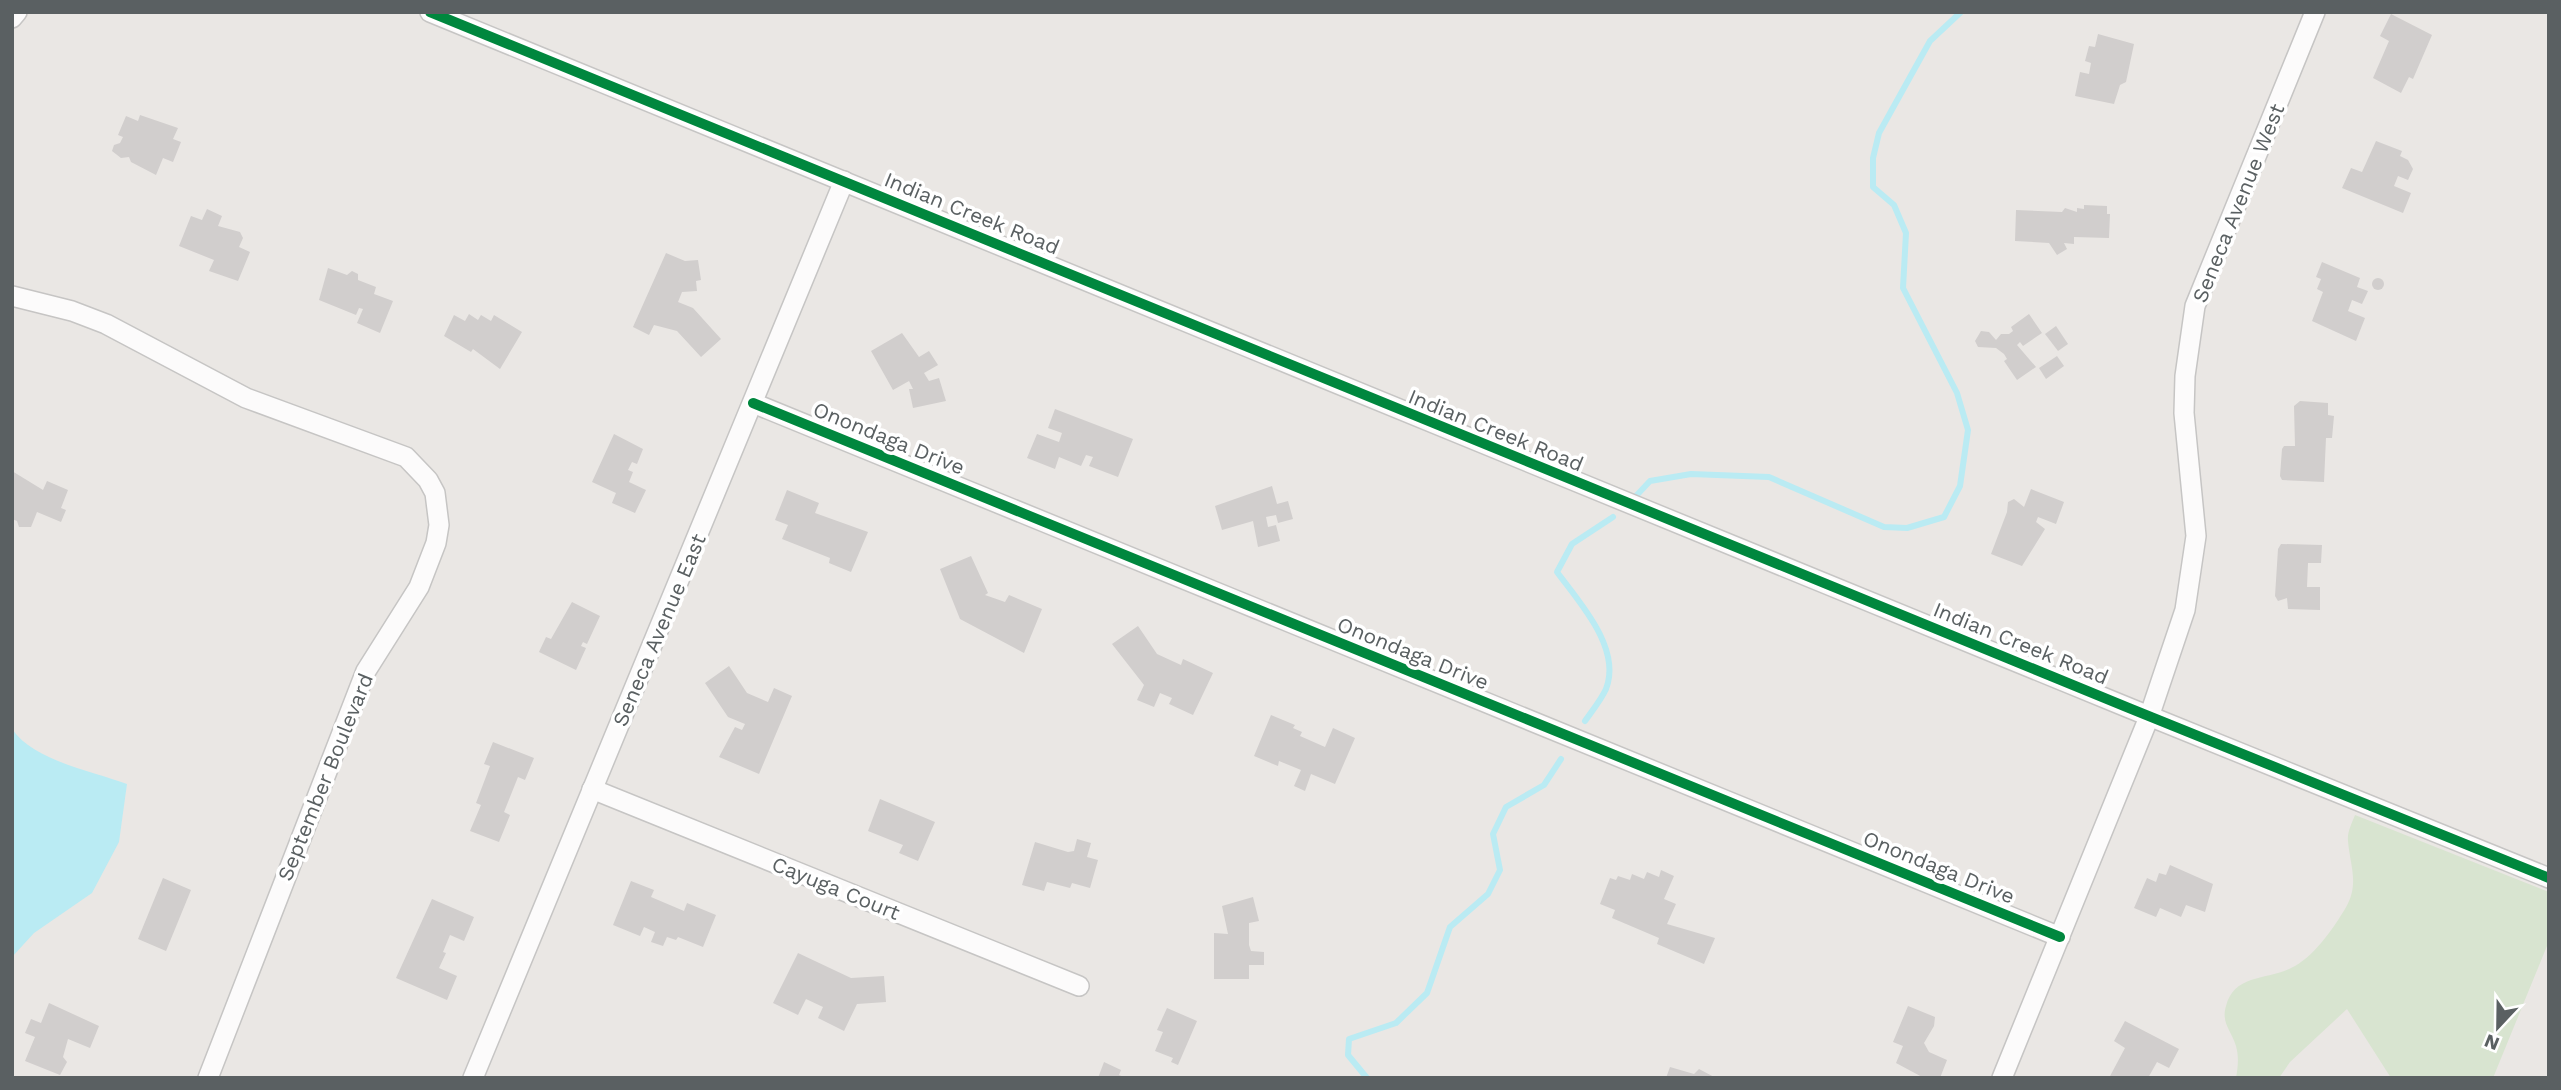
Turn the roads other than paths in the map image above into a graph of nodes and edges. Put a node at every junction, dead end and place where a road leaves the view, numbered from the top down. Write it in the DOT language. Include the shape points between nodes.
graph roads {
  1 [pos="17,12"];
  2 [pos="430,12"];
  3 [pos="2315,12"];
  4 [pos="12,18"];
  5 [pos="844,181"];
  6 [pos="12,296"];
  7 [pos="753,403"];
  8 [pos="2150,717"];
  9 [pos="592,789"];
  10 [pos="2549,878"];
  11 [pos="2060,937"];
  12 [pos="1079,986"];
  13 [pos="208,1078"];
  14 [pos="473,1078"];
  15 [pos="2002,1078"];
  1 -- 4 [label="street"];
  2 -- 5 [label="street, Indian Creek Road"];
  3 -- 8 [label="street, Seneca Avenue West" via="2195,306 2185,368 2184,413 2196,536 2193,573"];
  5 -- 7 [label="street, Seneca Avenue East"];
  5 -- 8 [label="street, Indian Creek Road"];
  6 -- 13 [label="street, September Boulevard" via="106,324 246,398 406,457 435,493 436,543 419,587 366,671"];
  7 -- 9 [label="street, Seneca Avenue East"];
  7 -- 11 [label="street, Onondaga Drive"];
  8 -- 10 [label="street, Indian Creek Road"];
  8 -- 11 [label="street, Seneca Avenue West"];
  9 -- 12 [label="street, Cayuga Court"];
  9 -- 14 [label="street, Seneca Avenue East"];
  11 -- 15 [label="street, Seneca Avenue West"];
}
